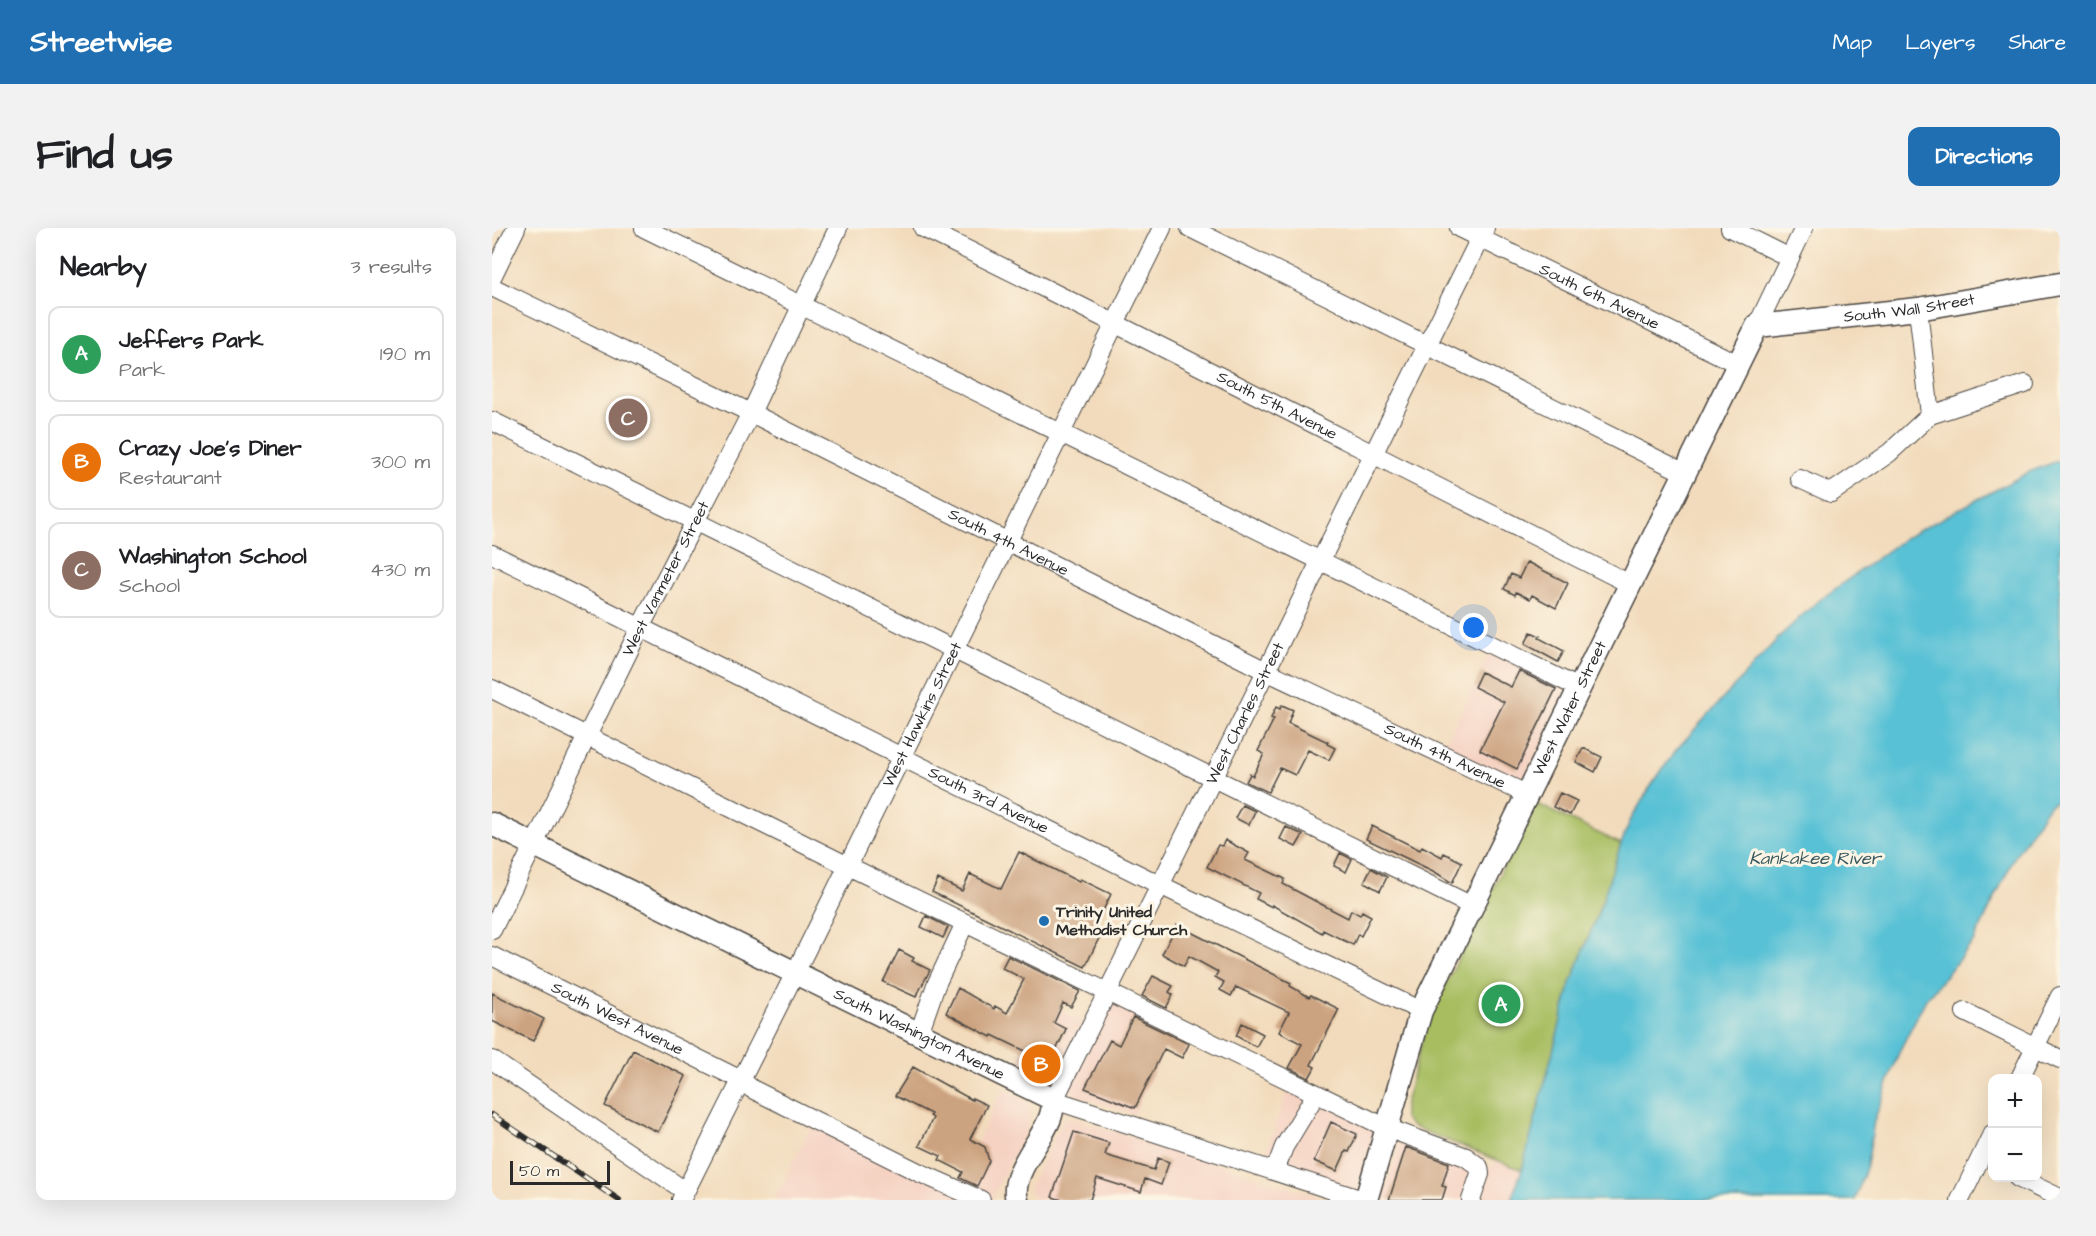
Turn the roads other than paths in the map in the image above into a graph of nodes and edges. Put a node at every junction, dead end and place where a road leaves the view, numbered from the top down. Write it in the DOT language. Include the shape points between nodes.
graph roads {
  1 [pos="516,228"];
  2 [pos="644,228"];
  3 [pos="838,228"];
  4 [pos="923,228"];
  5 [pos="1161,228"];
  6 [pos="1190,228"];
  7 [pos="1459,228"];
  8 [pos="1730,228"];
  9 [pos="1804,228"];
  10 [pos="1482,233"];
  11 [pos="1790,258"];
  12 [pos="492,277"];
  13 [pos="2060,284"];
  14 [pos="492,287"];
  15 [pos="802,306"];
  16 [pos="1918,309"];
  17 [pos="1115,322"];
  18 [pos="1757,326"];
  19 [pos="1427,346"];
  20 [pos="1738,364"];
  21 [pos="2025,384"];
  22 [pos="751,413"];
  23 [pos="1930,415"];
  24 [pos="492,421"];
  25 [pos="1061,433"];
  26 [pos="1373,455"];
  27 [pos="1684,473"];
  28 [pos="1800,479"];
  29 [pos="695,521"];
  30 [pos="1008,542"];
  31 [pos="492,555"];
  32 [pos="1321,561"];
  33 [pos="1630,584"];
  34 [pos="640,628"];
  35 [pos="955,650"];
  36 [pos="1266,671"];
  37 [pos="1579,688"];
  38 [pos="492,689"];
  39 [pos="587,736"];
  40 [pos="902,756"];
  41 [pos="1213,778"];
  42 [pos="1526,794"];
  43 [pos="492,824"];
  44 [pos="534,844"];
  45 [pos="848,866"];
  46 [pos="1160,885"];
  47 [pos="1472,906"];
  48 [pos="965,923"];
  49 [pos="492,930"];
  50 [pos="492,956"];
  51 [pos="795,973"];
  52 [pos="1107,993"];
  53 [pos="2060,996"];
  54 [pos="1421,1011"];
  55 [pos="1965,1012"];
  56 [pos="918,1033"];
  57 [pos="2035,1047"];
  58 [pos="2060,1059"];
  59 [pos="492,1060"];
  60 [pos="2022,1074"];
  61 [pos="741,1080"];
  62 [pos="1317,1094"];
  63 [pos="1054,1100"];
  64 [pos="1387,1128"];
  65 [pos="1986,1162"];
  66 [pos="1275,1172"];
  67 [pos="2026,1182"];
  68 [pos="683,1195"];
  69 [pos="2060,1198"];
  70 [pos="1014,1199"];
  71 [pos="981,1200"];
  72 [pos="1364,1200"];
  73 [pos="1471,1200"];
  74 [pos="1960,1200"];
  1 -- 12 [label="street"];
  2 -- 15 [label="street"];
  3 -- 15 [label="street, West Vanmeter Street"];
  4 -- 17 [label="street, South 5th Avenue"];
  5 -- 17 [label="street, West Hawkins Street"];
  6 -- 19 [label="street"];
  7 -- 10 [label="street, South 6th Avenue"];
  8 -- 11 [label="street"];
  9 -- 11 [label="street, West Water Street"];
  10 -- 19 [label="street, West Charles Street"];
  10 -- 20 [label="street, South 6th Avenue"];
  11 -- 18 [label="street, West Water Street"];
  13 -- 16 [label="main road, South Wall Street"];
  14 -- 22 [label="street, South 4th Avenue"];
  15 -- 22 [label="street, West Vanmeter Street"];
  15 -- 25 [label="street"];
  16 -- 18 [label="main road, South Wall Street"];
  16 -- 23 [label="street"];
  17 -- 25 [label="street, West Hawkins Street"];
  17 -- 26 [label="street, South 5th Avenue"];
  18 -- 20 [label="main road, West Water Street"];
  19 -- 26 [label="street, West Charles Street"];
  19 -- 27 [label="street"];
  20 -- 27 [label="main road, West Water Street"];
  21 -- 23 [label="street"];
  22 -- 29 [label="street, West Vanmeter Street"];
  22 -- 30 [label="street, South 4th Avenue"];
  23 -- 28 [label="street" via="1889,453 1831,493"];
  24 -- 29 [label="street"];
  25 -- 30 [label="street, West Hawkins Street"];
  25 -- 32 [label="street"];
  26 -- 32 [label="street, West Charles Street"];
  26 -- 33 [label="street, South 5th Avenue"];
  27 -- 33 [label="main road, West Water Street"];
  29 -- 34 [label="street, West Vanmeter Street"];
  29 -- 35 [label="street"];
  30 -- 35 [label="street, West Hawkins Street"];
  30 -- 36 [label="street, South 4th Avenue"];
  31 -- 34 [label="street, South 3rd Avenue"];
  32 -- 36 [label="street, West Charles Street"];
  32 -- 37 [label="street"];
  33 -- 37 [label="main road, West Water Street"];
  34 -- 39 [label="street, West Vanmeter Street"];
  34 -- 40 [label="street, South 3rd Avenue"];
  35 -- 40 [label="street, West Hawkins Street"];
  35 -- 41 [label="street"];
  36 -- 41 [label="street, West Charles Street"];
  36 -- 42 [label="street, South 4th Avenue"];
  37 -- 42 [label="main road, West Water Street"];
  38 -- 39 [label="street"];
  39 -- 44 [label="street, West Vanmeter Street"];
  39 -- 45 [label="street"];
  40 -- 45 [label="street, West Hawkins Street"];
  40 -- 46 [label="street, South 3rd Avenue"];
  41 -- 46 [label="street, West Charles Street"];
  41 -- 47 [label="street"];
  42 -- 47 [label="main road, West Water Street"];
  43 -- 44 [label="main road, South Washington Avenue"];
  44 -- 49 [label="street, West Vanmeter Street"];
  44 -- 51 [label="main road, South Washington Avenue"];
  45 -- 48 [label="street"];
  45 -- 51 [label="street, West Hawkins Street"];
  46 -- 52 [label="street, West Charles Street"];
  46 -- 54 [label="street, South 3rd Avenue"];
  47 -- 54 [label="main road, West Water Street"];
  48 -- 52 [label="street"];
  48 -- 56 [label="street"];
  50 -- 61 [label="street, South West Avenue"];
  51 -- 56 [label="main road, South Washington Avenue"];
  51 -- 61 [label="street, West Hawkins Street"];
  52 -- 62 [label="street"];
  52 -- 63 [label="street, West Charles Street"];
  53 -- 57 [label="street"];
  54 -- 64 [label="main road, West Water Street"];
  55 -- 57 [label="street"];
  56 -- 63 [label="main road, South Washington Avenue"];
  57 -- 58 [label="street"];
  57 -- 60 [label="street"];
  59 -- 68 [label="street"];
  61 -- 68 [label="street, West Hawkins Street"];
  61 -- 71 [label="street, South West Avenue" via="752,1089"];
  62 -- 64 [label="street"];
  62 -- 66 [label="street" via="1284,1147"];
  63 -- 66 [label="street, South Washington Avenue"];
  63 -- 70 [label="main road, West Charles Street" via="1050,1118 1020,1174"];
  64 -- 72 [label="main road, West Water Street"];
  64 -- 73 [label="street" via="1466,1157 1479,1167"];
  65 -- 74 [label="street"];
  66 -- 72 [label="street, South Washington Avenue"];
  67 -- 69 [label="street"];
}
